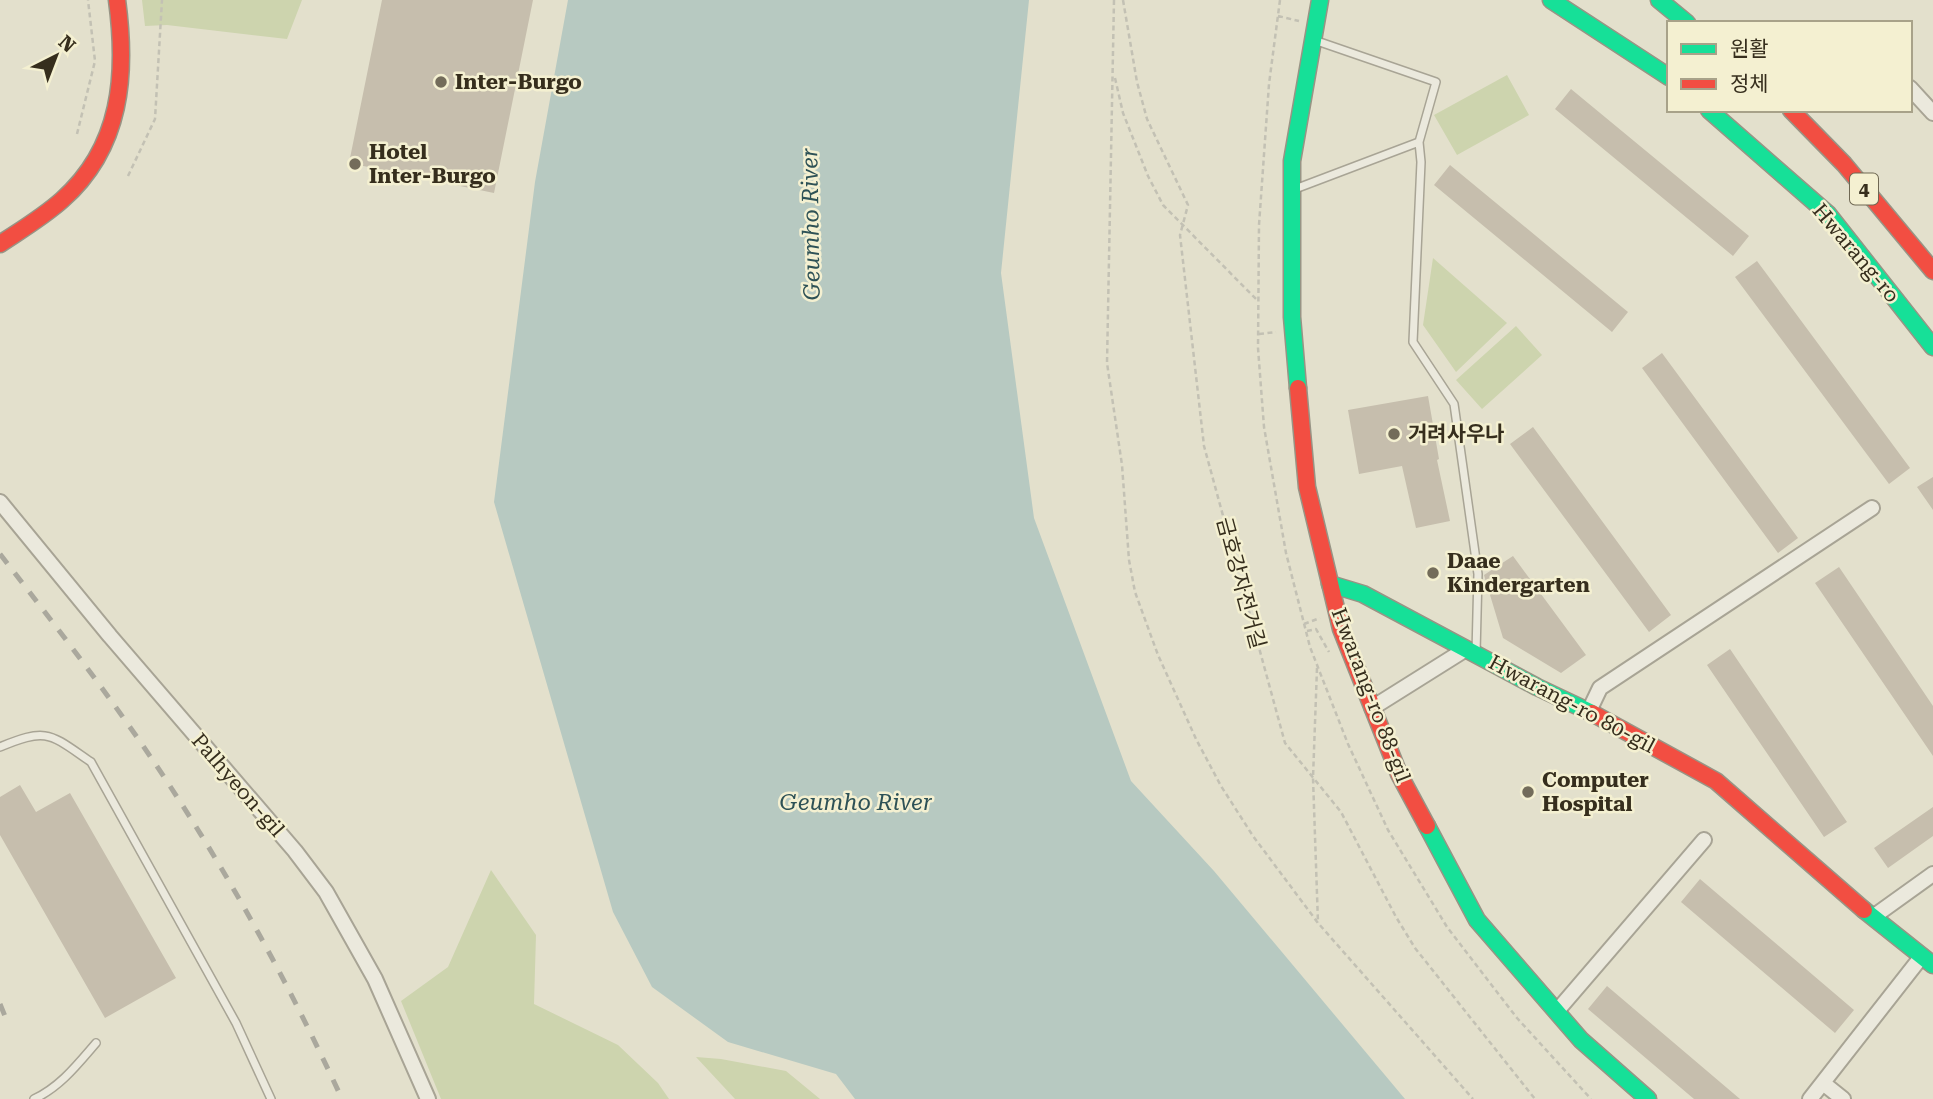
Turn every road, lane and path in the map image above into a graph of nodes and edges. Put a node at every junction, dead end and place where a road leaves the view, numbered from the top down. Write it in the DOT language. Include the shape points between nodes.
graph roads {
  1 [pos="88,0"];
  2 [pos="117,0"];
  3 [pos="162,0"];
  4 [pos="1114,0"];
  5 [pos="1123,0"];
  6 [pos="1320,0"];
  7 [pos="1551,0"];
  8 [pos="1658,0"];
  9 [pos="1684,21"];
  10 [pos="1314,40"];
  11 [pos="1114,74"];
  12 [pos="1667,76"];
  13 [pos="1912,90"];
  14 [pos="1711,112"];
  15 [pos="1793,112"];
  16 [pos="1933,113"];
  17 [pos="77,134"];
  18 [pos="1419,142"];
  19 [pos="128,176"];
  20 [pos="1293,190"];
  21 [pos="1183,223"];
  22 [pos="0,244"];
  23 [pos="1933,271"];
  24 [pos="1258,301"];
  25 [pos="1933,347"];
  26 [pos="0,502"];
  27 [pos="1872,508"];
  28 [pos="1330,584"];
  29 [pos="1471,651"];
  30 [pos="1317,665"];
  31 [pos="1372,708"];
  32 [pos="1589,711"];
  33 [pos="0,747"];
  34 [pos="1313,778"];
  35 [pos="1704,840"];
  36 [pos="1933,874"];
  37 [pos="1872,917"];
  38 [pos="1318,923"];
  39 [pos="1927,961"];
  40 [pos="1557,1011"];
  41 [pos="96,1043"];
  42 [pos="1823,1083"];
  43 [pos="34,1099"];
  44 [pos="271,1099"];
  45 [pos="428,1099"];
  46 [pos="1473,1099"];
  47 [pos="1535,1099"];
  48 [pos="1648,1099"];
  49 [pos="1810,1099"];
  50 [pos="1843,1099"];
  1 -- 17 [label="path" via="95,61"];
  2 -- 22 [label="street" via="121,92 102,147 64,199"];
  3 -- 19 [label="path" via="155,119"];
  4 -- 11 [label="path"];
  5 -- 21 [label="path, 금호강자전거길" via="1147,120 1188,205"];
  6 -- 10 [label="street, Hwarang-ro 88-gil"];
  7 -- 12 [label="street"];
  8 -- 9 [label="street"];
  10 -- 18 [label="lane, Hwarang-ro 80-gil" via="1436,82"];
  10 -- 20 [label="street, Hwarang-ro 88-gil" via="1293,161"];
  11 -- 21 [label="path" via="1147,176 1163,205"];
  11 -- 38 [label="path" via="1108,363 1135,592 1158,655 1221,786 1252,836"];
  13 -- 16 [label="street"];
  14 -- 25 [label="street, Hwarang-ro" via="1828,214"];
  15 -- 23 [label="street, 4" via="1844,164"];
  18 -- 20 [label="lane"];
  18 -- 29 [label="lane, Hwarang-ro 80-gil" via="1413,342 1454,404 1478,574"];
  20 -- 28 [label="street, Hwarang-ro 88-gil" via="1292,317 1307,487"];
  21 -- 24 [label="path"];
  21 -- 34 [label="path, 금호강자전거길" via="1184,281 1204,446 1285,743"];
  26 -- 45 [label="street, Palhyeon-gil" via="326,892 375,979"];
  27 -- 32 [label="street" via="1600,688"];
  28 -- 29 [label="street" via="1363,594"];
  28 -- 31 [label="street, Hwarang-ro 88-gil" via="1341,629"];
  29 -- 31 [label="street"];
  29 -- 32 [label="street, Hwarang-ro 80-gil"];
  30 -- 34 [label="path"];
  31 -- 40 [label="street, Hwarang-ro 88-gil" via="1399,774 1477,919"];
  32 -- 37 [label="street, Hwarang-ro 80-gil" via="1716,781"];
  33 -- 44 [label="lane" via="23,737 51,735 91,762 236,1023"];
  34 -- 38 [label="path"];
  34 -- 47 [label="path, 금호강자전거길" via="1341,812 1415,948"];
  35 -- 40 [label="street"];
  36 -- 37 [label="street"];
  37 -- 39 [label="street, Hwarang-ro 80-gil"];
  38 -- 46 [label="path"];
  39 -- 42 [label="street, Hwarang-ro 80-gil"];
  40 -- 48 [label="street, Hwarang-ro 88-gil" via="1581,1040"];
  41 -- 43 [label="lane" via="67,1076"];
  42 -- 49 [label="street, Hwarang-ro 80-gil"];
  42 -- 50 [label="street"];
}
